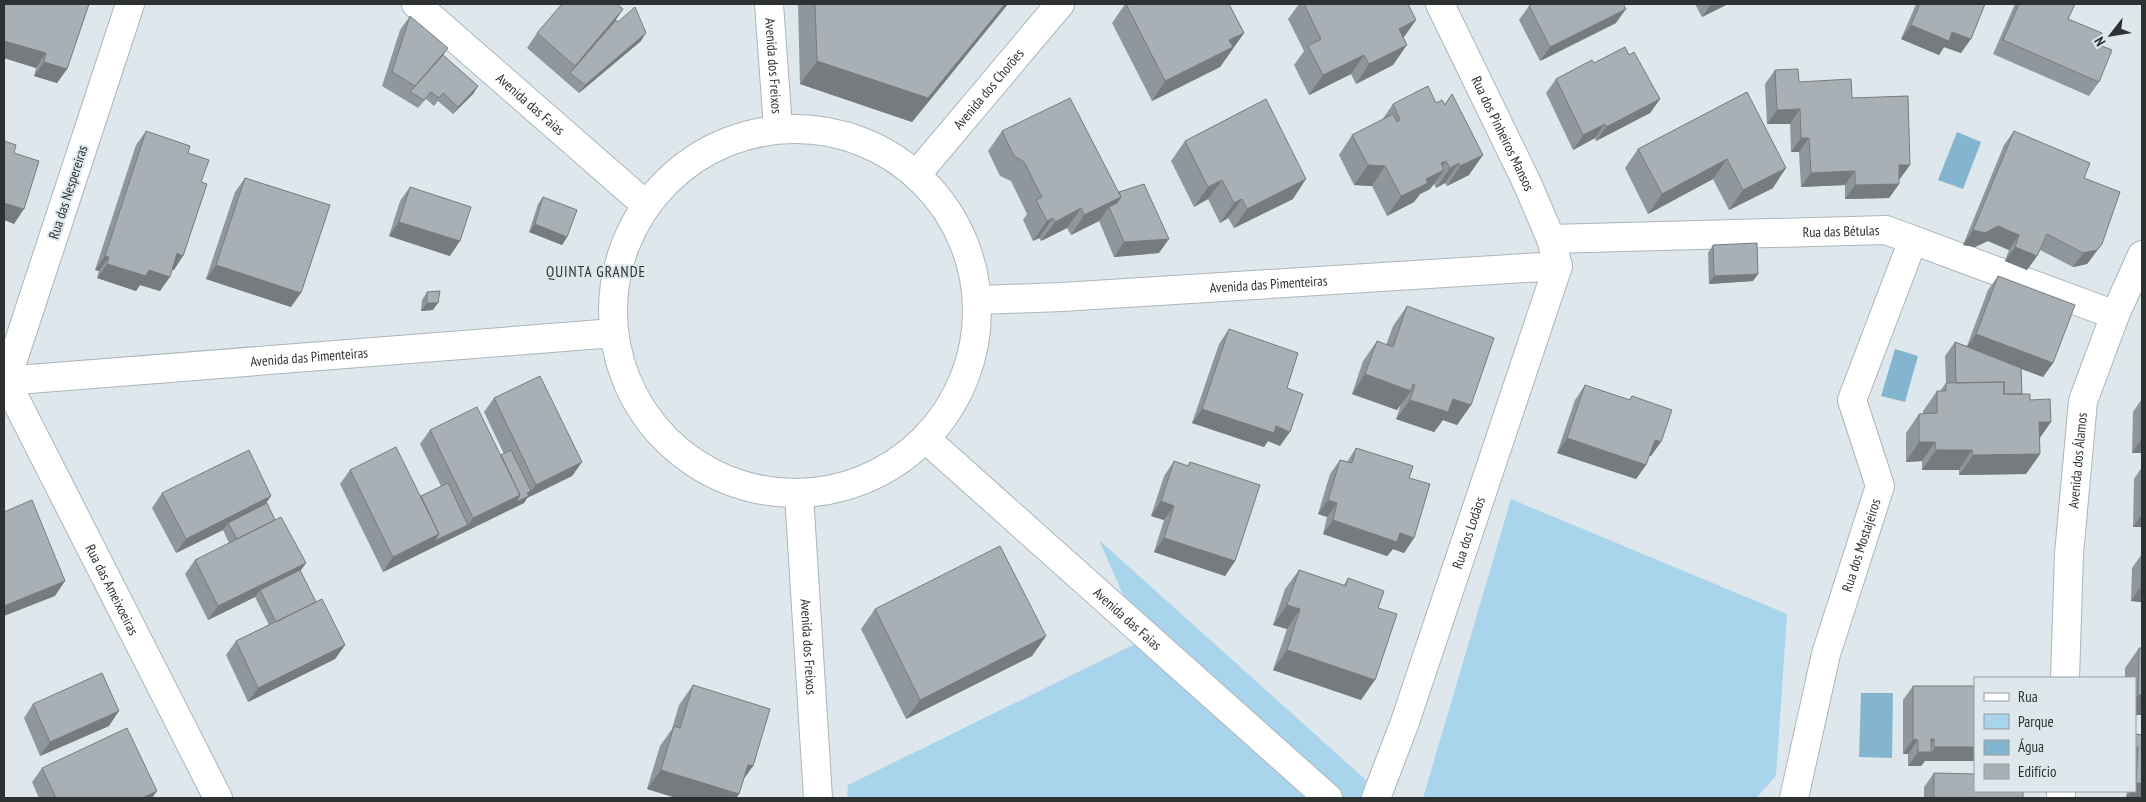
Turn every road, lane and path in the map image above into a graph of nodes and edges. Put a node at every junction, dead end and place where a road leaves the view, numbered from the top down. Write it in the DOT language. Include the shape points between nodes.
graph roads {
  1 [pos="130,4"];
  2 [pos="416,4"];
  3 [pos="769,4"];
  4 [pos="1060,4"];
  5 [pos="1440,4"];
  6 [pos="778,128"];
  7 [pos="917,174"];
  8 [pos="646,205"];
  9 [pos="1551,239"];
  10 [pos="1913,240"];
  11 [pos="2142,255"];
  12 [pos="1558,266"];
  13 [pos="979,300"];
  14 [pos="2115,316"];
  15 [pos="614,333"];
  16 [pos="5,381"];
  17 [pos="926,439"];
  18 [pos="799,495"];
  19 [pos="2065,677"];
  20 [pos="218,798"];
  21 [pos="818,798"];
  22 [pos="1328,798"];
  23 [pos="1376,798"];
  24 [pos="1794,798"];
  1 -- 16 [label="street, Rua das Nespereiras"];
  2 -- 8 [label="street, Avenida das Faias"];
  3 -- 6 [label="street, Avenida dos Freixos"];
  4 -- 7 [label="street, Avenida dos Chorões"];
  5 -- 9 [label="street, Rua dos Pinheiros Mansos"];
  6 -- 7 [label="street" via="828,130 875,146"];
  6 -- 8 [label="street" via="726,141 679,169"];
  7 -- 13 [label="street" via="949,212 972,268"];
  8 -- 15 [label="street" via="624,247 614,290"];
  9 -- 10 [label="street, Rua das Bétulas" via="1886,230"];
  9 -- 12 [label="street, Rua dos Pinheiros Mansos"];
  10 -- 14 [label="street, Rua das Bétulas"];
  10 -- 24 [label="street, Rua dos Mostajeiros" via="1852,400 1880,486 1826,654"];
  11 -- 14 [label="street, Avenida dos Álamos"];
  12 -- 13 [label="street, Avenida das Pimenteiras"];
  12 -- 23 [label="street, Rua dos Lodãos" via="1406,722"];
  13 -- 17 [label="street" via="973,355 955,400"];
  14 -- 19 [label="street, Avenida dos Álamos" via="2084,401 2070,554"];
  15 -- 16 [label="street, Avenida das Pimenteiras"];
  15 -- 18 [label="street" via="628,383 655,427 693,462 740,485"];
  16 -- 20 [label="street, Rua das Ameixoeiras"];
  17 -- 18 [label="street" via="886,470 840,488"];
  17 -- 22 [label="street, Avenida das Faias"];
  18 -- 21 [label="street, Avenida dos Freixos"];
}
